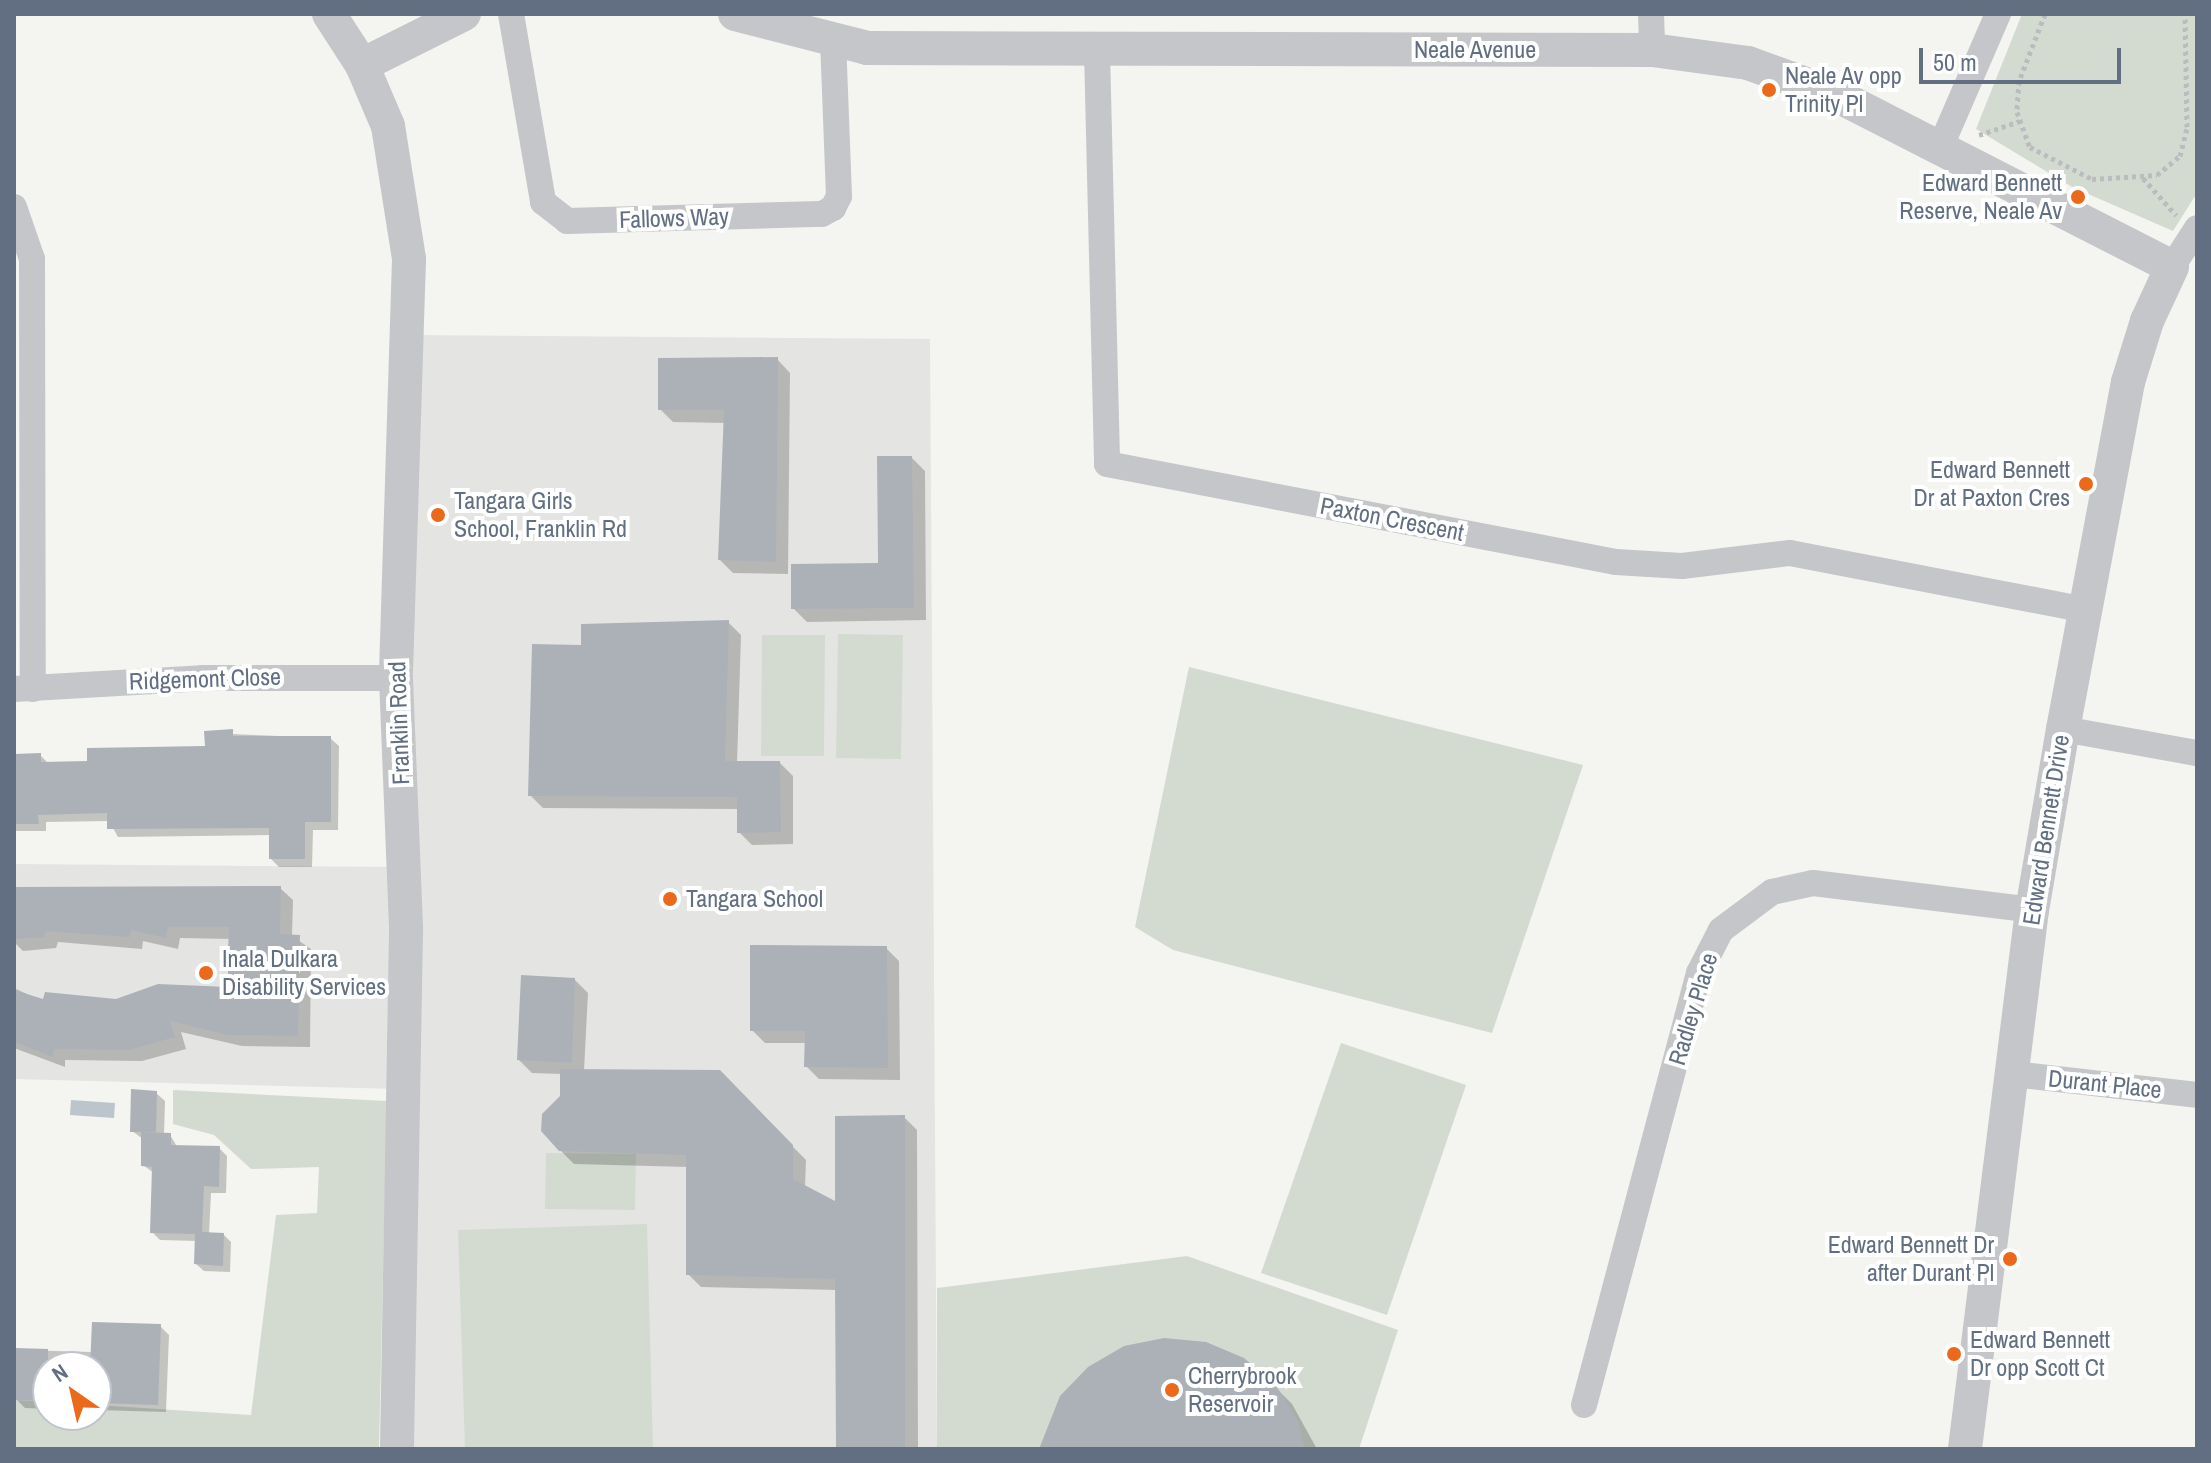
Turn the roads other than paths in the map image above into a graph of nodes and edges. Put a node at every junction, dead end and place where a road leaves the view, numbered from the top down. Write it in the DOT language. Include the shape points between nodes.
graph roads {
  1 [pos="329,14"];
  2 [pos="464,14"];
  3 [pos="511,14"];
  4 [pos="735,14"];
  5 [pos="1651,14"];
  6 [pos="1998,14"];
  7 [pos="833,42"];
  8 [pos="1652,50"];
  9 [pos="1097,51"];
  10 [pos="362,65"];
  11 [pos="1940,148"];
  12 [pos="14,207"];
  13 [pos="2195,231"];
  14 [pos="2172,267"];
  15 [pos="2085,610"];
  16 [pos="396,678"];
  17 [pos="23,689"];
  18 [pos="2063,729"];
  19 [pos="2197,753"];
  20 [pos="2032,910"];
  21 [pos="2013,1074"];
  22 [pos="2197,1095"];
  23 [pos="1584,1405"];
  24 [pos="397,1449"];
  25 [pos="1965,1449"];
  1 -- 10 [label="street, Franklin Road"];
  2 -- 10 [label="street"];
  3 -- 7 [label="street, Fallows Way" via="543,202 567,221 822,214 833,208 839,196"];
  4 -- 7 [label="street, Neale Avenue"];
  5 -- 8 [label="street"];
  6 -- 11 [label="street"];
  7 -- 9 [label="street, Neale Avenue" via="867,48"];
  8 -- 9 [label="street, Neale Avenue"];
  8 -- 11 [label="street, Neale Avenue" via="1748,63 1789,75"];
  9 -- 15 [label="street, Paxton Crescent" via="1107,464 1616,562 1682,566 1790,553"];
  10 -- 16 [label="street, Franklin Road" via="388,126 409,259"];
  11 -- 14 [label="street, Neale Avenue"];
  12 -- 17 [label="street" via="32,259"];
  13 -- 14 [label="street, Edward Bennett Drive"];
  14 -- 15 [label="street, Edward Bennett Drive" via="2147,321 2128,382"];
  15 -- 18 [label="street, Edward Bennett Drive"];
  16 -- 17 [label="street, Ridgemont Close" via="202,678"];
  16 -- 24 [label="street, Franklin Road" via="406,931"];
  18 -- 19 [label="street"];
  18 -- 20 [label="street, Edward Bennett Drive"];
  20 -- 21 [label="street, Edward Bennett Drive"];
  20 -- 23 [label="street, Radley Place" via="1813,883 1772,892 1721,930 1699,973"];
  21 -- 22 [label="street, Durant Place"];
  21 -- 25 [label="street, Edward Bennett Drive"];
}
